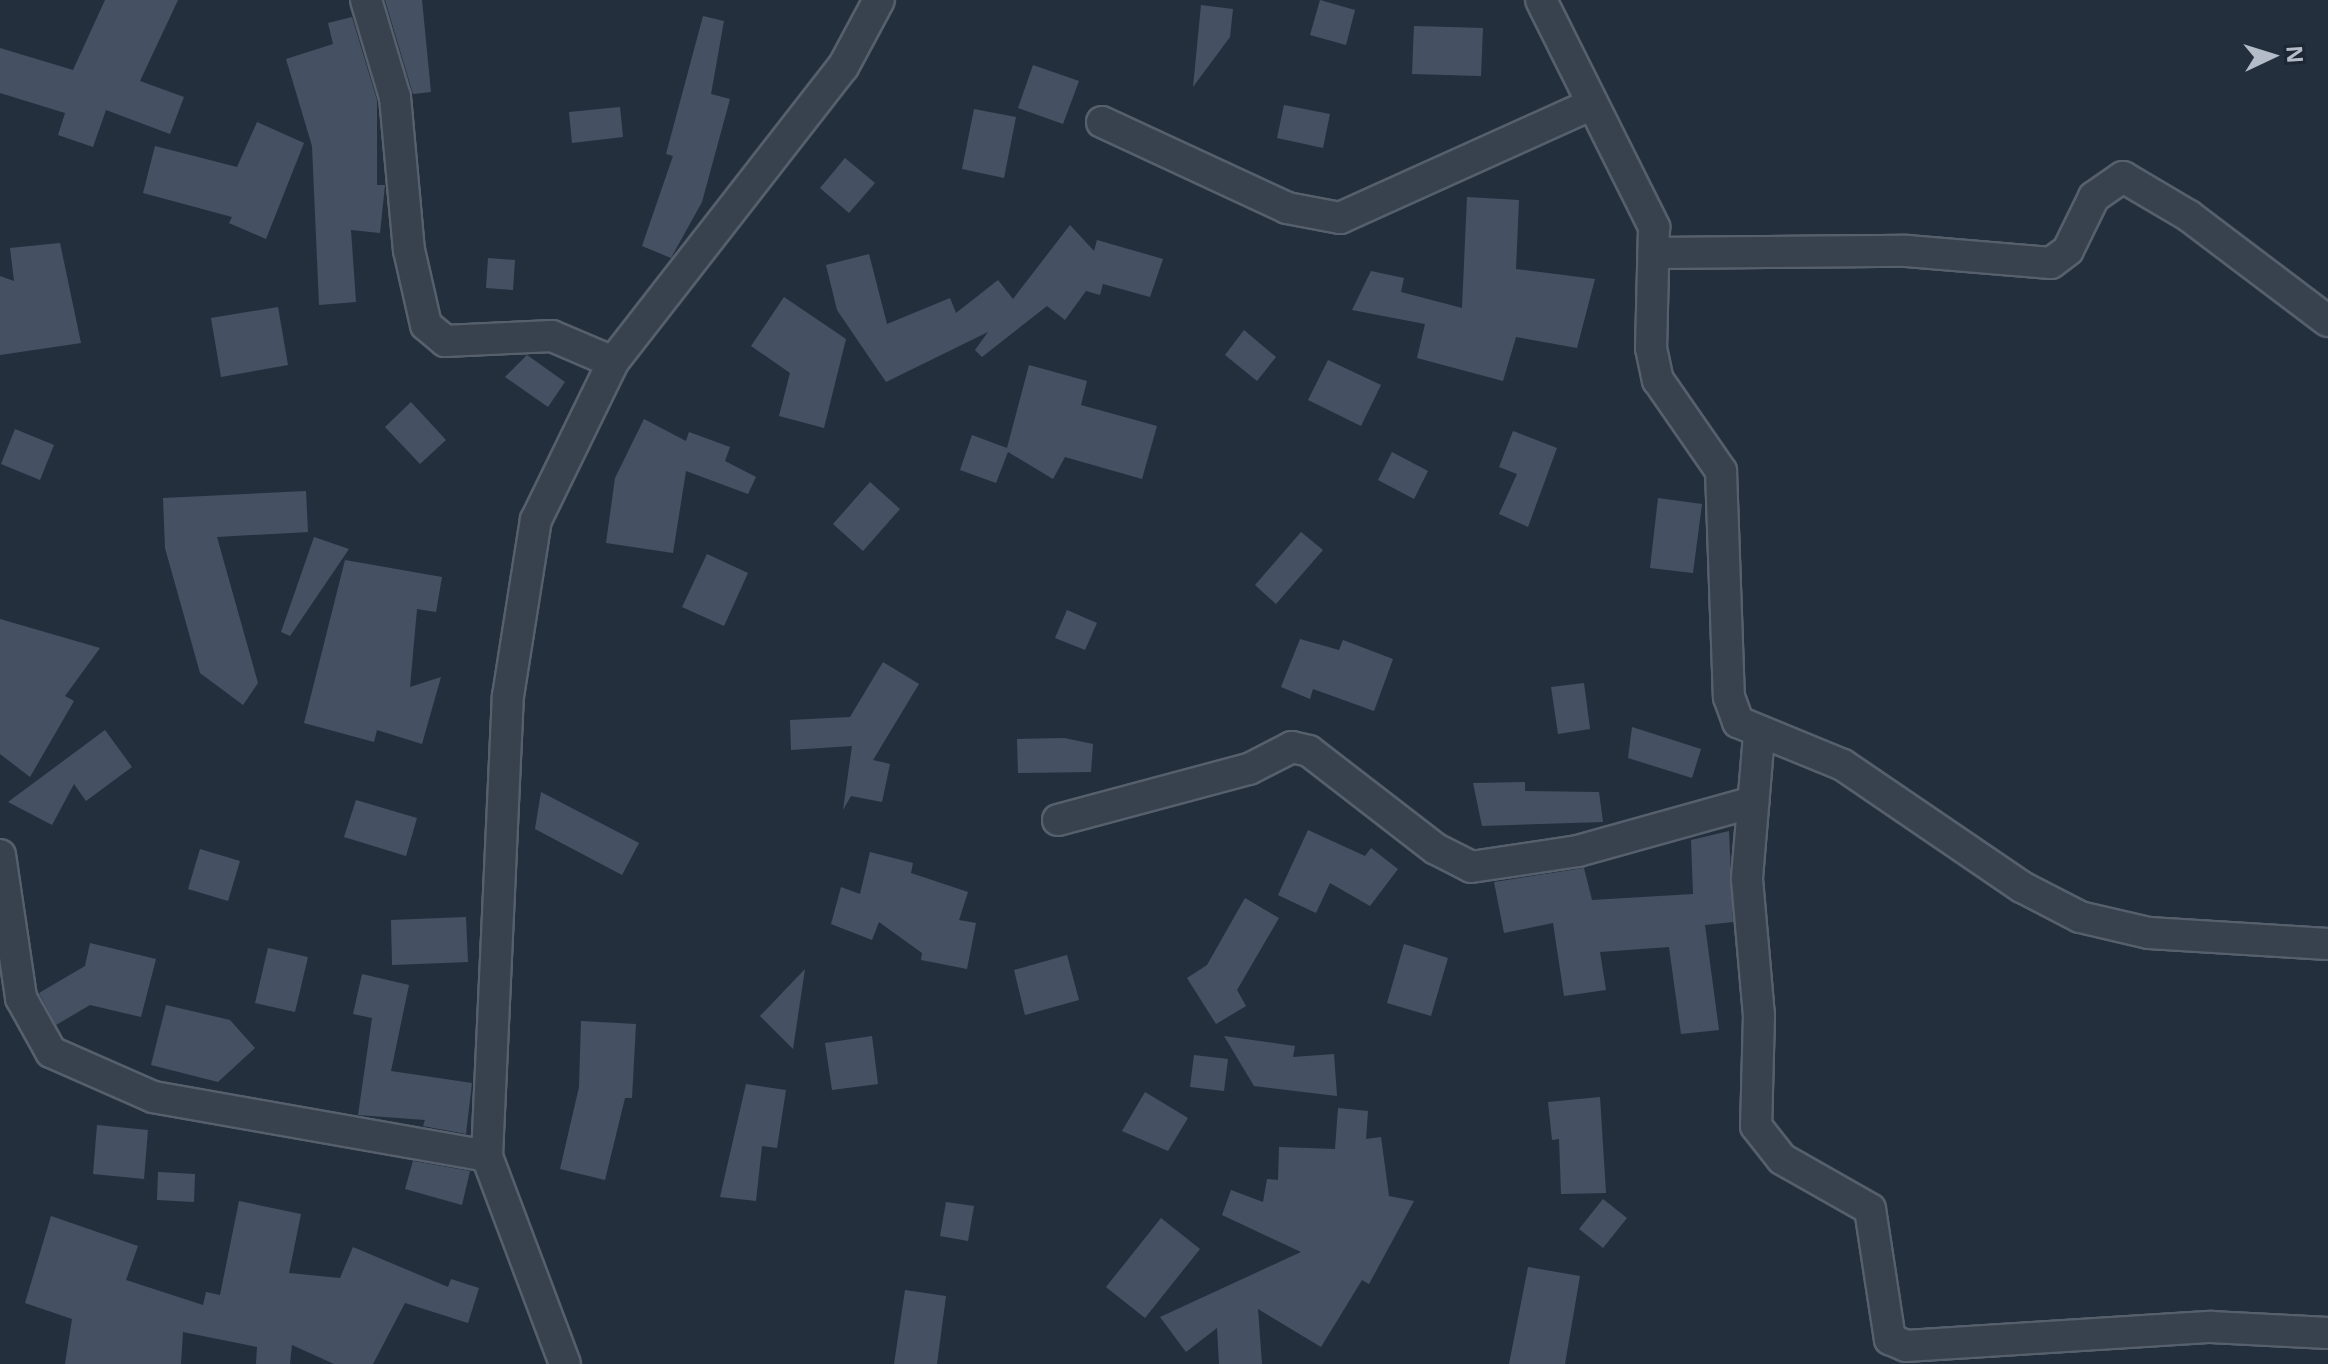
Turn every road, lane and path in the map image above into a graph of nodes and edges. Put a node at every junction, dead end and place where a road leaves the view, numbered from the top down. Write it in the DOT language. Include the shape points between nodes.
graph roads {
  1 [pos="366,0"];
  2 [pos="879,0"];
  3 [pos="1541,0"];
  4 [pos="1590,105"];
  5 [pos="1102,122"];
  6 [pos="1655,253"];
  7 [pos="2328,321"];
  8 [pos="613,362"];
  9 [pos="1759,735"];
  10 [pos="1753,802"];
  11 [pos="1058,820"];
  12 [pos="0,855"];
  13 [pos="2328,944"];
  14 [pos="487,1156"];
  15 [pos="2328,1333"];
  16 [pos="565,1364"];
  1 -- 8 [label="street" via="395,97 409,250 426,325 445,341 552,336"];
  2 -- 8 [label="street" via="843,67"];
  3 -- 4 [label="street"];
  4 -- 5 [label="street" via="1340,218 1287,208"];
  4 -- 6 [label="street" via="1648,213"];
  6 -- 7 [label="street" via="1907,251 2051,263 2068,250 2094,197 2123,177 2189,216"];
  6 -- 9 [label="street" via="1653,366 1721,471 1729,697 1738,722"];
  8 -- 14 [label="street" via="536,520 508,696"];
  9 -- 10 [label="street"];
  9 -- 13 [label="street" via="1843,765 2022,887 2080,917 2149,933"];
  10 -- 11 [label="street" via="1578,851 1471,867 1436,849 1309,751 1292,747 1249,769"];
  10 -- 15 [label="street" via="1747,879 1759,1015 1756,1126 1782,1159 1870,1209 1890,1339 1906,1346 2211,1327"];
  12 -- 14 [label="street" via="21,998 51,1052 153,1097"];
  14 -- 16 [label="street"];
}
